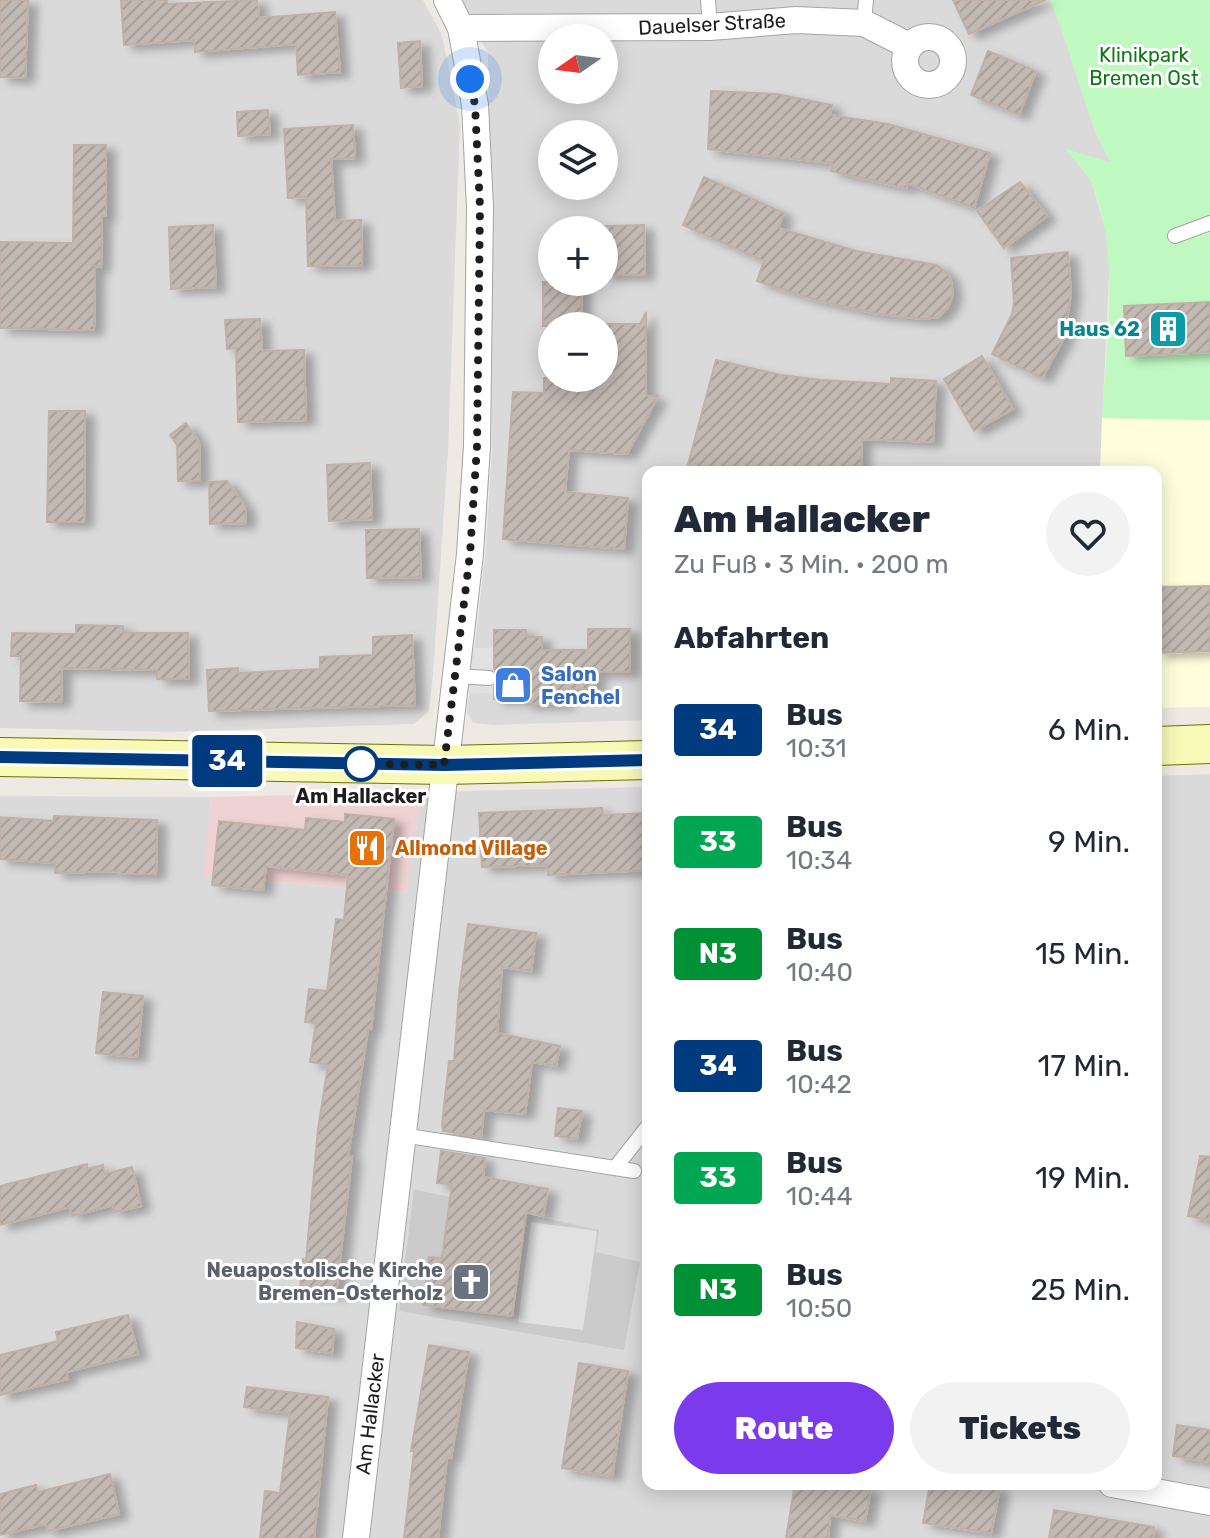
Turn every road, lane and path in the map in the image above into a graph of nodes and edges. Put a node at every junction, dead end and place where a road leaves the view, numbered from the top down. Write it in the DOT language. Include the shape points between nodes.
graph roads {
  1 [pos="447,0"];
  2 [pos="708,0"];
  3 [pos="865,12"];
  4 [pos="710,27"];
  5 [pos="461,28"];
  6 [pos="909,46"];
  7 [pos="1210,223"];
  8 [pos="1175,236"];
  9 [pos="455,676"];
  10 [pos="489,678"];
  11 [pos="1210,744"];
  12 [pos="1162,746"];
  13 [pos="0,757"];
  14 [pos="642,760"];
  15 [pos="444,765"];
  16 [pos="642,1134"];
  17 [pos="402,1135"];
  18 [pos="615,1168"];
  19 [pos="634,1171"];
  20 [pos="1145,1490"];
  21 [pos="1210,1502"];
  22 [pos="356,1538"];
  1 -- 5 [label="street, Am Hallacker"];
  2 -- 4 [label="lane"];
  3 -- 4 [label="street, Dauelser Straße"];
  3 -- 6 [label="street, Dauelser Straße"];
  4 -- 5 [label="street, Dauelser Straße"];
  5 -- 9 [label="street, Am Hallacker" via="475,105 481,295 470,554"];
  7 -- 8 [label="lane"];
  9 -- 10 [label="lane"];
  9 -- 15 [label="street, Am Hallacker"];
  11 -- 12 [label="main road"];
  13 -- 15 [label="main road"];
  14 -- 15 [label="main road"];
  15 -- 17 [label="street, Am Hallacker"];
  16 -- 18 [label="lane"];
  17 -- 18 [label="lane"];
  17 -- 22 [label="street, Am Hallacker"];
  18 -- 19 [label="lane"];
  20 -- 21 [label="street"];
}
